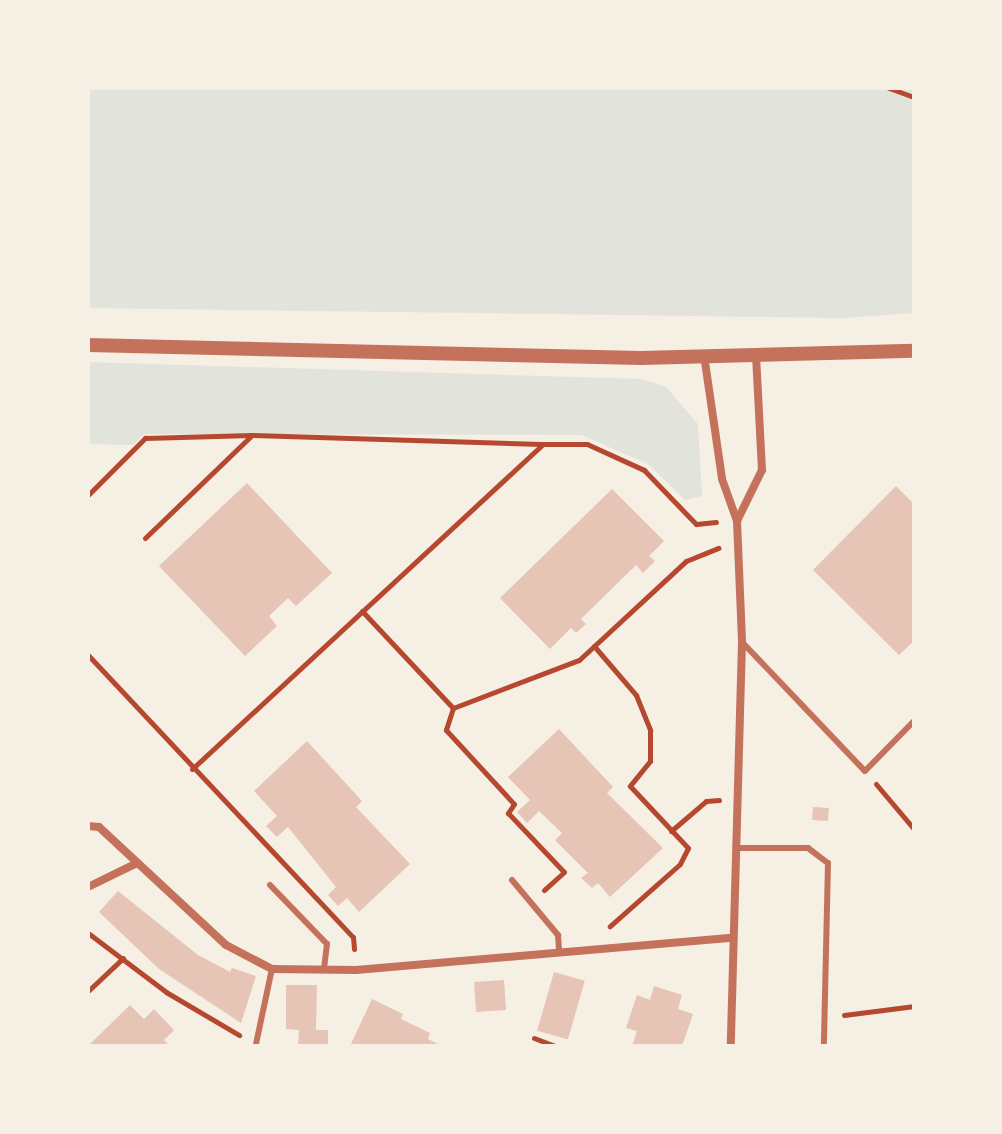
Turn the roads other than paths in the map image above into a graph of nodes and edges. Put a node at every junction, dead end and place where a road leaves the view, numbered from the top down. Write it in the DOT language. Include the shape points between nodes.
graph roads {
  1 [pos="88,345"];
  2 [pos="914,351"];
  3 [pos="756,354"];
  4 [pos="704,355"];
  5 [pos="737,521"];
  6 [pos="742,642"];
  7 [pos="914,721"];
  8 [pos="88,826"];
  9 [pos="736,848"];
  10 [pos="137,863"];
  11 [pos="512,880"];
  12 [pos="270,885"];
  13 [pos="88,887"];
  14 [pos="732,938"];
  15 [pos="559,951"];
  16 [pos="272,969"];
  17 [pos="324,970"];
  18 [pos="256,1044"];
  19 [pos="731,1046"];
  20 [pos="824,1046"];
  1 -- 4 [label="street"];
  2 -- 3 [label="street"];
  3 -- 4 [label="street"];
  3 -- 5 [label="street" via="762,470"];
  4 -- 5 [label="street" via="722,479"];
  5 -- 6 [label="street"];
  6 -- 7 [label="lane" via="865,771"];
  6 -- 9 [label="street"];
  8 -- 10 [label="street" via="99,827"];
  9 -- 14 [label="street"];
  9 -- 20 [label="lane" via="808,848 828,863"];
  10 -- 13 [label="street"];
  10 -- 16 [label="street" via="226,945"];
  11 -- 15 [label="lane" via="558,935"];
  12 -- 17 [label="lane" via="327,944"];
  14 -- 15 [label="street"];
  14 -- 19 [label="street"];
  15 -- 17 [label="street"];
  16 -- 17 [label="street"];
  16 -- 18 [label="lane"];
}
